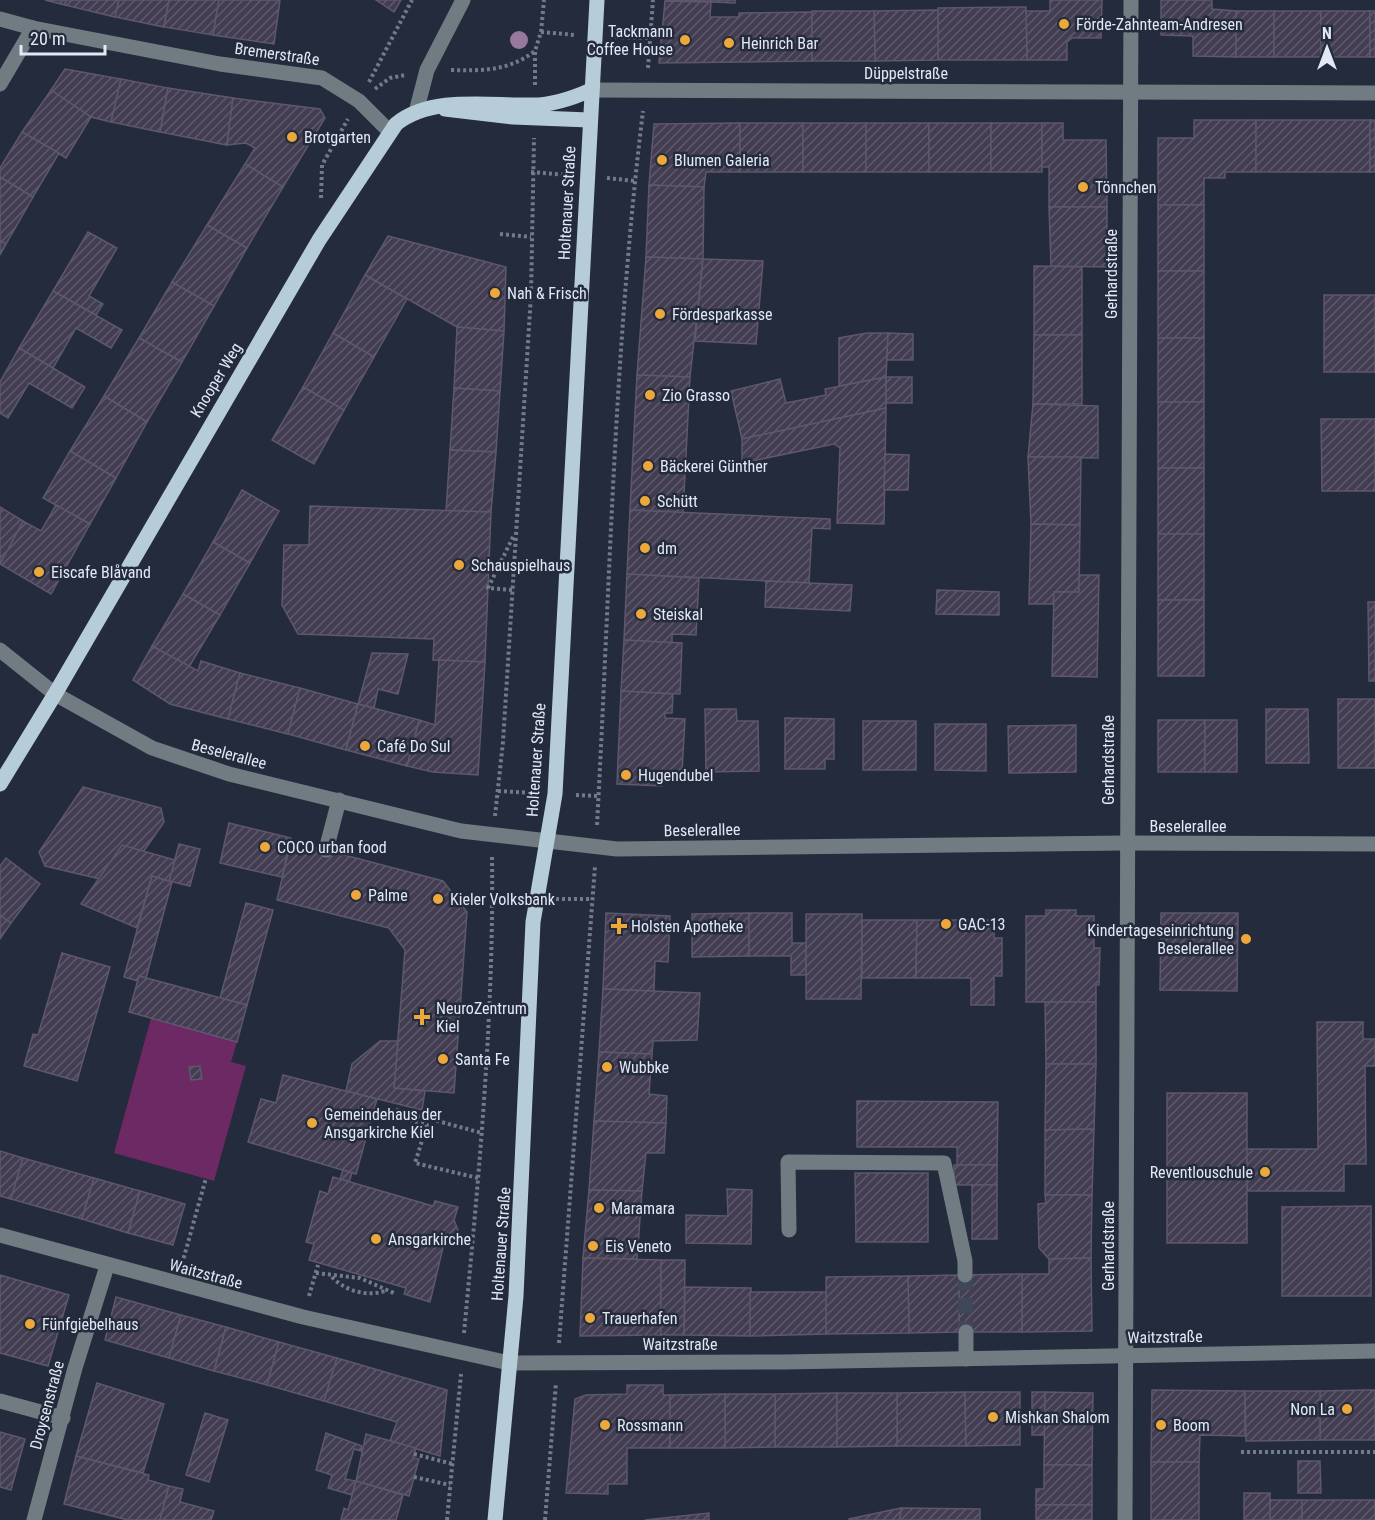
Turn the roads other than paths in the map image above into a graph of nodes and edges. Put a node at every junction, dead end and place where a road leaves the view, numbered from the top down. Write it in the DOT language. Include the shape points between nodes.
graph roads {
  1 [pos="463,0"];
  2 [pos="597,0"];
  3 [pos="1131,0"];
  4 [pos="0,19"];
  5 [pos="33,28"];
  6 [pos="0,84"];
  7 [pos="591,90"];
  8 [pos="1131,92"];
  9 [pos="1375,93"];
  10 [pos="440,108"];
  11 [pos="416,112"];
  12 [pos="589,120"];
  13 [pos="390,132"];
  14 [pos="0,650"];
  15 [pos="55,694"];
  16 [pos="0,784"];
  17 [pos="339,800"];
  18 [pos="547,842"];
  19 [pos="1126,843"];
  20 [pos="1375,844"];
  21 [pos="326,850"];
  22 [pos="789,1230"];
  23 [pos="0,1235"];
  24 [pos="108,1266"];
  25 [pos="965,1275"];
  26 [pos="966,1332"];
  27 [pos="1375,1351"];
  28 [pos="1126,1356"];
  29 [pos="966,1359"];
  30 [pos="509,1363"];
  31 [pos="0,1401"];
  32 [pos="63,1418"];
  33 [pos="34,1520"];
  34 [pos="495,1520"];
  35 [pos="1125,1520"];
  1 -- 11 [label="street" via="428,70"];
  2 -- 7 [label="main road, Holtenauer Straße"];
  3 -- 8 [label="street, Gerhardstraße"];
  4 -- 5 [label="street, Bremerstraße"];
  5 -- 6 [label="street"];
  5 -- 13 [label="street, Bremerstraße" via="220,64 322,78 359,101"];
  7 -- 8 [label="street, Düppelstraße"];
  7 -- 10 [label="main road, Düppelstraße" via="567,100 535,105 465,102"];
  7 -- 12 [label="main road, Holtenauer Straße"];
  8 -- 9 [label="street, Düppelstraße"];
  8 -- 19 [label="street, Gerhardstraße"];
  10 -- 11 [label="main road, Düppelstraße"];
  10 -- 12 [label="main road, Düppelstraße" via="513,117"];
  11 -- 13 [label="main road, Knooper Weg"];
  12 -- 18 [label="main road, Holtenauer Straße" via="555,794"];
  13 -- 15 [label="main road, Knooper Weg" via="319,240"];
  14 -- 15 [label="street, Beselerallee"];
  15 -- 16 [label="main road, Knooper Weg"];
  15 -- 17 [label="street, Beselerallee" via="128,737 182,760"];
  17 -- 18 [label="street, Beselerallee" via="461,831"];
  17 -- 21 [label="street"];
  18 -- 19 [label="street, Beselerallee" via="617,849"];
  18 -- 30 [label="main road, Holtenauer Straße" via="533,922 524,1167"];
  19 -- 20 [label="street, Beselerallee"];
  19 -- 28 [label="street, Gerhardstraße"];
  22 -- 25 [label="street" via="788,1162 944,1163"];
  23 -- 24 [label="street, Waitzstraße"];
  24 -- 30 [label="street, Waitzstraße" via="345,1328"];
  24 -- 32 [label="street, Droysenstraße"];
  26 -- 29 [label="street"];
  27 -- 28 [label="street, Waitzstraße"];
  28 -- 29 [label="street, Waitzstraße"];
  28 -- 35 [label="street, Gerhardstraße"];
  29 -- 30 [label="street, Waitzstraße"];
  30 -- 34 [label="main road, Holtenauer Straße"];
  31 -- 32 [label="street"];
  32 -- 33 [label="street, Droysenstraße"];
}
